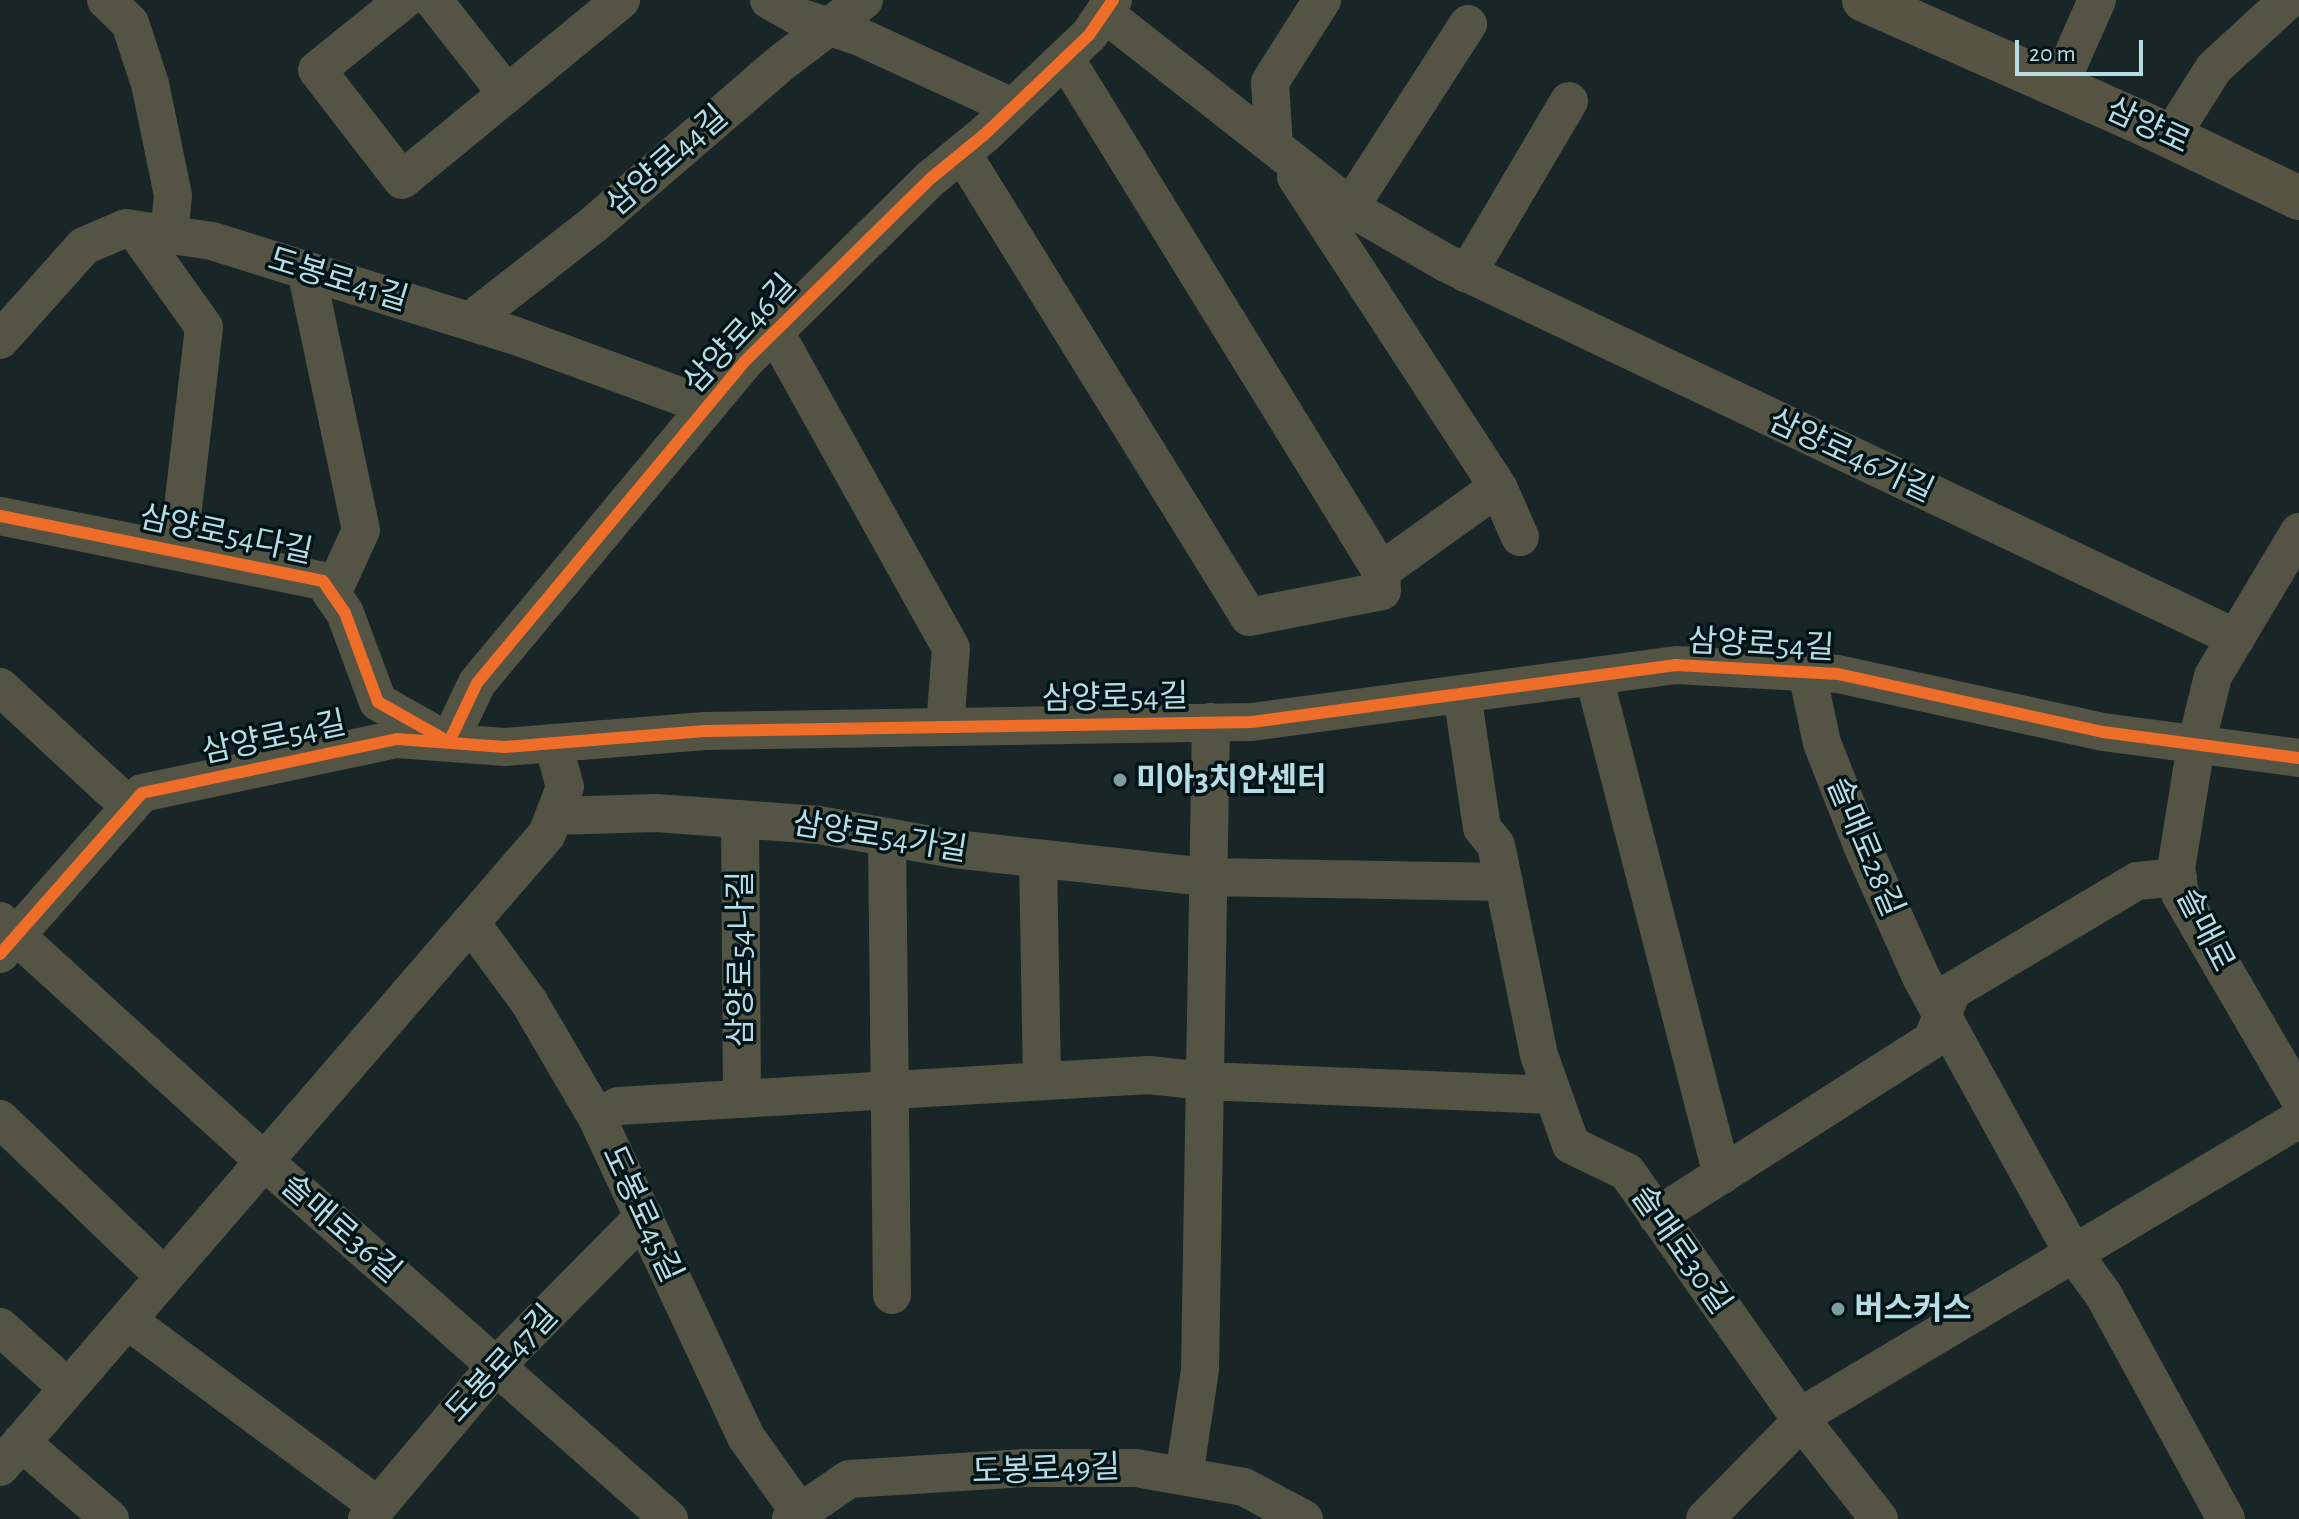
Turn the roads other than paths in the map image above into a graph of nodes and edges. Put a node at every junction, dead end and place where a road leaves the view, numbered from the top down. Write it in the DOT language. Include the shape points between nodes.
graph roads {
  1 [pos="106,0"];
  2 [pos="404,0"];
  3 [pos="433,0"];
  4 [pos="621,0"];
  5 [pos="769,0"];
  6 [pos="864,0"];
  7 [pos="1322,0"];
  8 [pos="1864,0"];
  9 [pos="2097,0"];
  10 [pos="2288,0"];
  11 [pos="1109,6"];
  12 [pos="1468,24"];
  13 [pos="831,27"];
  14 [pos="1065,58"];
  15 [pos="2059,86"];
  16 [pos="507,94"];
  17 [pos="1569,101"];
  18 [pos="1012,107"];
  19 [pos="2171,136"];
  20 [pos="1277,149"];
  21 [pos="962,153"];
  22 [pos="2299,198"];
  23 [pos="1350,207"];
  24 [pos="152,232"];
  25 [pos="306,270"];
  26 [pos="1467,274"];
  27 [pos="470,321"];
  28 [pos="775,332"];
  29 [pos="0,340"];
  30 [pos="707,406"];
  31 [pos="1498,487"];
  32 [pos="0,516"];
  33 [pos="2299,532"];
  34 [pos="1520,537"];
  35 [pos="178,551"];
  36 [pos="1381,571"];
  37 [pos="332,594"];
  38 [pos="2236,638"];
  39 [pos="1807,673"];
  40 [pos="1594,677"];
  41 [pos="0,687"];
  42 [pos="1462,694"];
  43 [pos="1211,722"];
  44 [pos="945,727"];
  45 [pos="449,742"];
  46 [pos="553,743"];
  47 [pos="2196,745"];
  48 [pos="2299,758"];
  49 [pos="130,807"];
  50 [pos="554,816"];
  51 [pos="740,819"];
  52 [pos="887,837"];
  53 [pos="1038,859"];
  54 [pos="1206,877"];
  55 [pos="2178,877"];
  56 [pos="1504,882"];
  57 [pos="471,923"];
  58 [pos="6,937"];
  59 [pos="1942,1014"];
  60 [pos="1042,1081"];
  61 [pos="1204,1081"];
  62 [pos="892,1090"];
  63 [pos="1553,1095"];
  64 [pos="2299,1098"];
  65 [pos="742,1099"];
  66 [pos="597,1118"];
  67 [pos="0,1119"];
  68 [pos="2299,1119"];
  69 [pos="264,1161"];
  70 [pos="1722,1175"];
  71 [pos="644,1216"];
  72 [pos="1657,1216"];
  73 [pos="2073,1253"];
  74 [pos="164,1276"];
  75 [pos="892,1295"];
  76 [pos="127,1320"];
  77 [pos="0,1327"];
  78 [pos="496,1366"];
  79 [pos="68,1388"];
  80 [pos="1802,1421"];
  81 [pos="10,1454"];
  82 [pos="1184,1476"];
  83 [pos="372,1512"];
  84 [pos="795,1516"];
  85 [pos="110,1519"];
  86 [pos="669,1519"];
  87 [pos="1304,1519"];
  88 [pos="1705,1519"];
  89 [pos="1879,1519"];
  90 [pos="2226,1519"];
  1 -- 24 [label="street" via="130,23 150,84 173,195"];
  2 -- 16 [label="street" via="317,70 402,180"];
  3 -- 16 [label="street"];
  4 -- 16 [label="street"];
  5 -- 13 [label="street"];
  6 -- 13 [label="street, 삼양로44길"];
  7 -- 20 [label="street" via="1270,82"];
  8 -- 15 [label="main road, 삼양로"];
  9 -- 15 [label="street"];
  10 -- 19 [label="street" via="2214,68"];
  11 -- 14 [label="street, 삼양로46길"];
  11 -- 20 [label="street, 삼양로46가길"];
  12 -- 23 [label="street"];
  13 -- 18 [label="street"];
  13 -- 27 [label="street, 삼양로44길"];
  14 -- 18 [label="street, 삼양로46길"];
  14 -- 36 [label="street"];
  15 -- 19 [label="main road, 삼양로"];
  17 -- 26 [label="street"];
  18 -- 21 [label="street, 삼양로46길"];
  19 -- 22 [label="main road, 삼양로"];
  20 -- 23 [label="street, 삼양로46가길"];
  20 -- 31 [label="street, 삼양로46가길"];
  21 -- 28 [label="street, 삼양로46길"];
  21 -- 36 [label="street" via="1249,617 1382,591"];
  23 -- 26 [label="street, 삼양로46가길"];
  24 -- 25 [label="street, 도봉로41길" via="212,241"];
  24 -- 29 [label="street, 도봉로41길" via="126,228 84,246"];
  24 -- 35 [label="street, 삼양로54다길" via="204,327"];
  25 -- 27 [label="street, 도봉로41길"];
  25 -- 37 [label="street, 삼양로54다길" via="361,530"];
  26 -- 38 [label="street, 삼양로46가길"];
  27 -- 30 [label="street, 도봉로41길"];
  28 -- 30 [label="street, 삼양로46길"];
  28 -- 44 [label="street, 삼양로46길" via="951,648"];
  30 -- 45 [label="street, 삼양로46길" via="477,683"];
  31 -- 34 [label="street, 삼양로46가길"];
  31 -- 36 [label="street"];
  32 -- 35 [label="street, 삼양로54다길"];
  33 -- 38 [label="street"];
  35 -- 37 [label="street, 삼양로54다길" via="323,581"];
  37 -- 45 [label="street, 삼양로54다길" via="345,613 378,702"];
  38 -- 47 [label="street" via="2213,676"];
  39 -- 40 [label="street, 삼양로54길" via="1676,665"];
  39 -- 47 [label="street, 삼양로54길" via="1838,674 2103,732"];
  39 -- 59 [label="street, 솔매로28길" via="1822,743 1864,850"];
  40 -- 42 [label="street, 삼양로54길"];
  40 -- 70 [label="street"];
  41 -- 49 [label="street"];
  42 -- 43 [label="street, 삼양로54길" via="1252,722"];
  42 -- 56 [label="street, 솔매로30길" via="1482,828 1496,845"];
  43 -- 44 [label="street, 삼양로54길"];
  43 -- 54 [label="street"];
  44 -- 46 [label="street, 삼양로54길" via="705,731"];
  45 -- 46 [label="street, 삼양로54길" via="505,747"];
  45 -- 49 [label="street, 삼양로54길" via="397,739 142,793"];
  46 -- 50 [label="street" via="565,787"];
  47 -- 48 [label="street, 삼양로54길"];
  47 -- 55 [label="street, 솔매로"];
  49 -- 58 [label="street, 삼양로54길"];
  50 -- 51 [label="street, 삼양로54가길" via="656,813"];
  50 -- 57 [label="street" via="547,834"];
  51 -- 52 [label="street, 삼양로54가길"];
  51 -- 65 [label="street, 삼양로54나길"];
  52 -- 53 [label="street, 삼양로54가길"];
  52 -- 62 [label="street"];
  53 -- 54 [label="street, 삼양로54가길"];
  53 -- 60 [label="street"];
  54 -- 56 [label="street"];
  54 -- 61 [label="street"];
  55 -- 59 [label="street" via="2137,881 1952,991"];
  55 -- 64 [label="street, 솔매로" via="2180,894"];
  56 -- 63 [label="street, 솔매로30길" via="1539,1055"];
  57 -- 66 [label="street, 도봉로45길" via="529,1002"];
  57 -- 69 [label="street"];
  58 -- 69 [label="street, 솔매로36길"];
  59 -- 70 [label="street" via="1932,1040"];
  59 -- 73 [label="street, 솔매로28길"];
  60 -- 61 [label="street" via="1149,1075"];
  60 -- 62 [label="street"];
  61 -- 63 [label="street"];
  61 -- 82 [label="street" via="1200,1370"];
  62 -- 65 [label="street"];
  62 -- 75 [label="street"];
  63 -- 72 [label="street, 솔매로30길" via="1571,1145 1627,1172"];
  65 -- 66 [label="street" via="618,1106"];
  66 -- 71 [label="street, 도봉로45길"];
  67 -- 74 [label="street"];
  68 -- 73 [label="street"];
  69 -- 74 [label="street"];
  69 -- 78 [label="street, 솔매로36길"];
  70 -- 72 [label="street"];
  71 -- 78 [label="street, 도봉로47길"];
  71 -- 84 [label="street, 도봉로45길" via="746,1437"];
  72 -- 80 [label="street, 솔매로30길"];
  73 -- 80 [label="street" via="1813,1409"];
  73 -- 90 [label="street" via="2103,1294"];
  74 -- 76 [label="street"];
  76 -- 79 [label="street"];
  76 -- 83 [label="street"];
  77 -- 79 [label="street"];
  78 -- 83 [label="street, 도봉로47길"];
  78 -- 86 [label="street, 솔매로36길"];
  79 -- 81 [label="street"];
  80 -- 88 [label="street"];
  80 -- 89 [label="street"];
  81 -- 85 [label="street"];
  82 -- 84 [label="street, 도봉로49길" via="1136,1468 1041,1468 849,1479"];
  82 -- 87 [label="street, 도봉로49길" via="1244,1487"];
}
